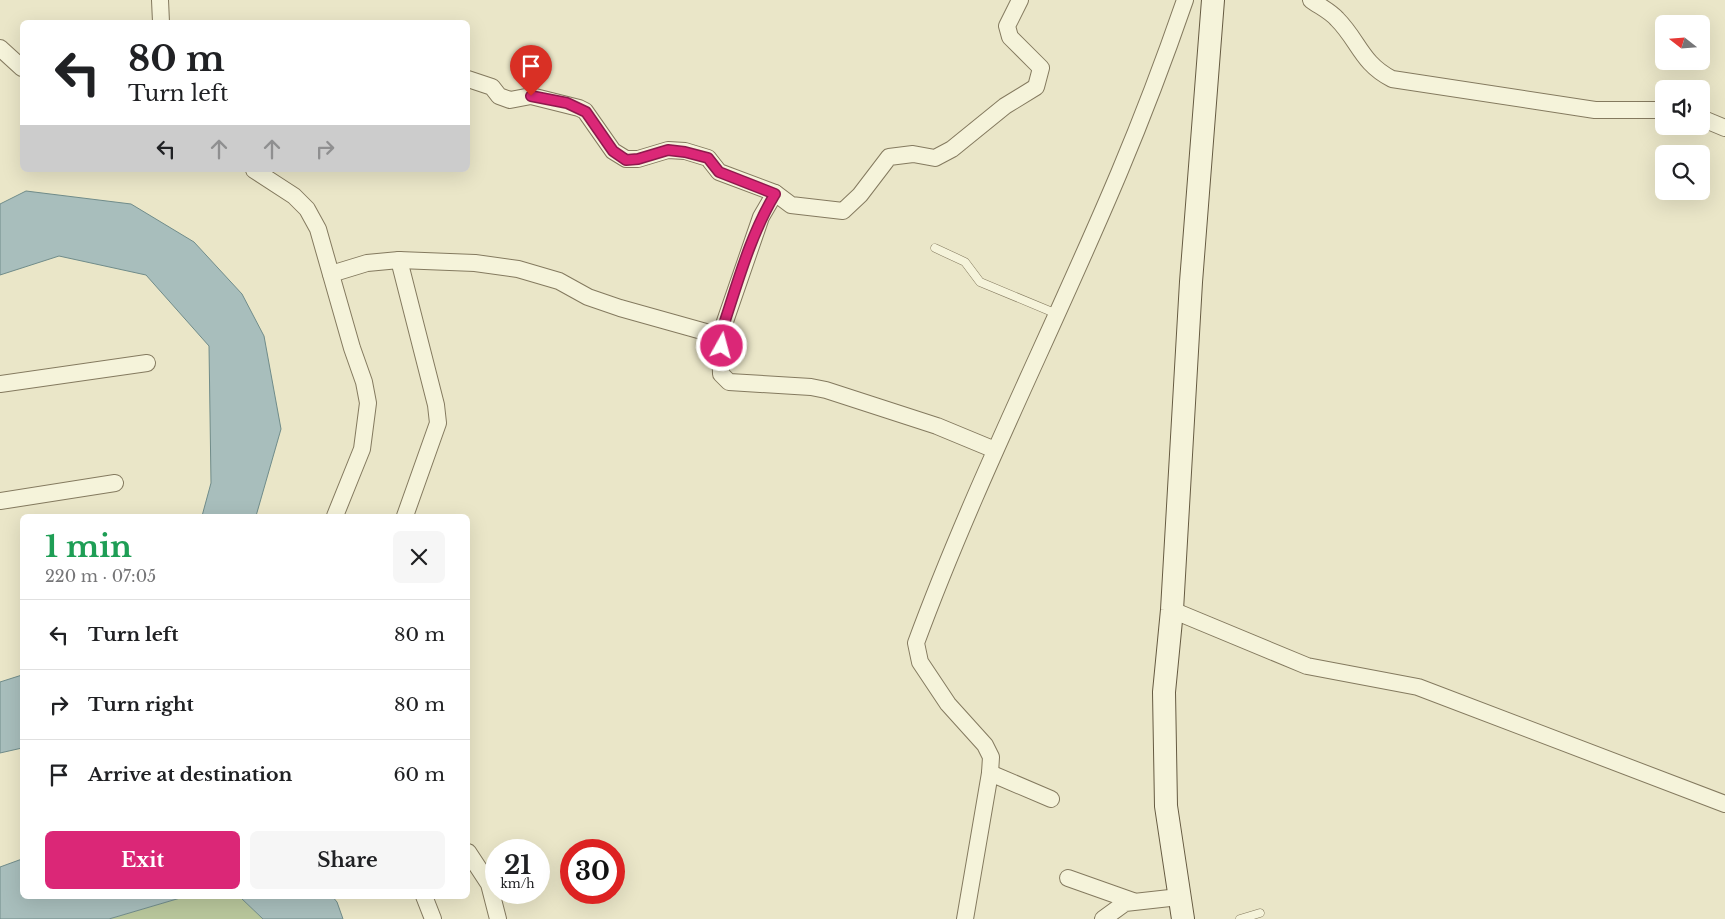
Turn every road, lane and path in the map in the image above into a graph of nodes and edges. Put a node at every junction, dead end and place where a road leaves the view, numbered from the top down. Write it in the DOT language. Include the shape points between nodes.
graph roads {
  1 [pos="160,0"];
  2 [pos="1020,0"];
  3 [pos="1185,0"];
  4 [pos="1213,0"];
  5 [pos="1311,0"];
  6 [pos="161,20"];
  7 [pos="0,48"];
  8 [pos="20,66"];
  9 [pos="470,81"];
  10 [pos="1655,110"];
  11 [pos="1710,120"];
  12 [pos="1723,122"];
  13 [pos="257,172"];
  14 [pos="775,194"];
  15 [pos="934,248"];
  16 [pos="399,260"];
  17 [pos="331,274"];
  18 [pos="1057,314"];
  19 [pos="720,336"];
  20 [pos="148,363"];
  21 [pos="0,384"];
  22 [pos="995,450"];
  23 [pos="115,483"];
  24 [pos="0,501"];
  25 [pos="335,514"];
  26 [pos="406,514"];
  27 [pos="1172,610"];
  28 [pos="990,773"];
  29 [pos="1051,799"];
  30 [pos="1725,804"];
  31 [pos="470,855"];
  32 [pos="1068,878"];
  33 [pos="1178,896"];
  34 [pos="425,899"];
  35 [pos="1133,901"];
  36 [pos="1260,914"];
  37 [pos="433,919"];
  38 [pos="498,919"];
  39 [pos="964,919"];
  40 [pos="1103,919"];
  41 [pos="1184,919"];
  42 [pos="1240,919"];
  1 -- 6 [label="street"];
  2 -- 14 [label="street" via="1007,26 1010,36 1041,68 1036,87 1004,106 952,149 935,158 913,154 889,157 860,196 843,211 791,205"];
  3 -- 18 [label="street" via="1119,174"];
  4 -- 27 [label="main road" via="1191,282"];
  5 -- 10 [label="street" via="1336,18 1365,60 1392,78 1595,110"];
  7 -- 8 [label="street"];
  9 -- 14 [label="street" via="492,87 499,96 510,100 531,96 579,108 586,112 613,151 626,160 668,150 685,152 708,158 719,172"];
  11 -- 12 [label="street"];
  13 -- 17 [label="street" via="307,208 318,229"];
  14 -- 19 [label="street" via="759,224"];
  15 -- 18 [label="lane" via="965,262 980,282"];
  16 -- 17 [label="street" via="367,263"];
  16 -- 19 [label="street" via="475,263 518,269 559,281 588,297 612,305"];
  16 -- 26 [label="street" via="438,423"];
  17 -- 25 [label="street" via="368,403 362,449"];
  18 -- 22 [label="street"];
  19 -- 22 [label="street" via="721,374 729,382 826,390 937,426"];
  20 -- 21 [label="street"];
  22 -- 28 [label="street" via="916,643 920,662 948,704 985,745 991,757"];
  23 -- 24 [label="street"];
  27 -- 30 [label="street" via="1307,666 1418,687"];
  27 -- 33 [label="main road" via="1164,692 1166,806"];
  28 -- 29 [label="street"];
  28 -- 39 [label="street"];
  31 -- 38 [label="street" via="489,884"];
  32 -- 35 [label="street"];
  33 -- 35 [label="street"];
  33 -- 41 [label="main road"];
  34 -- 37 [label="street"];
  35 -- 40 [label="street" via="1115,908"];
  36 -- 42 [label="lane"];
}
